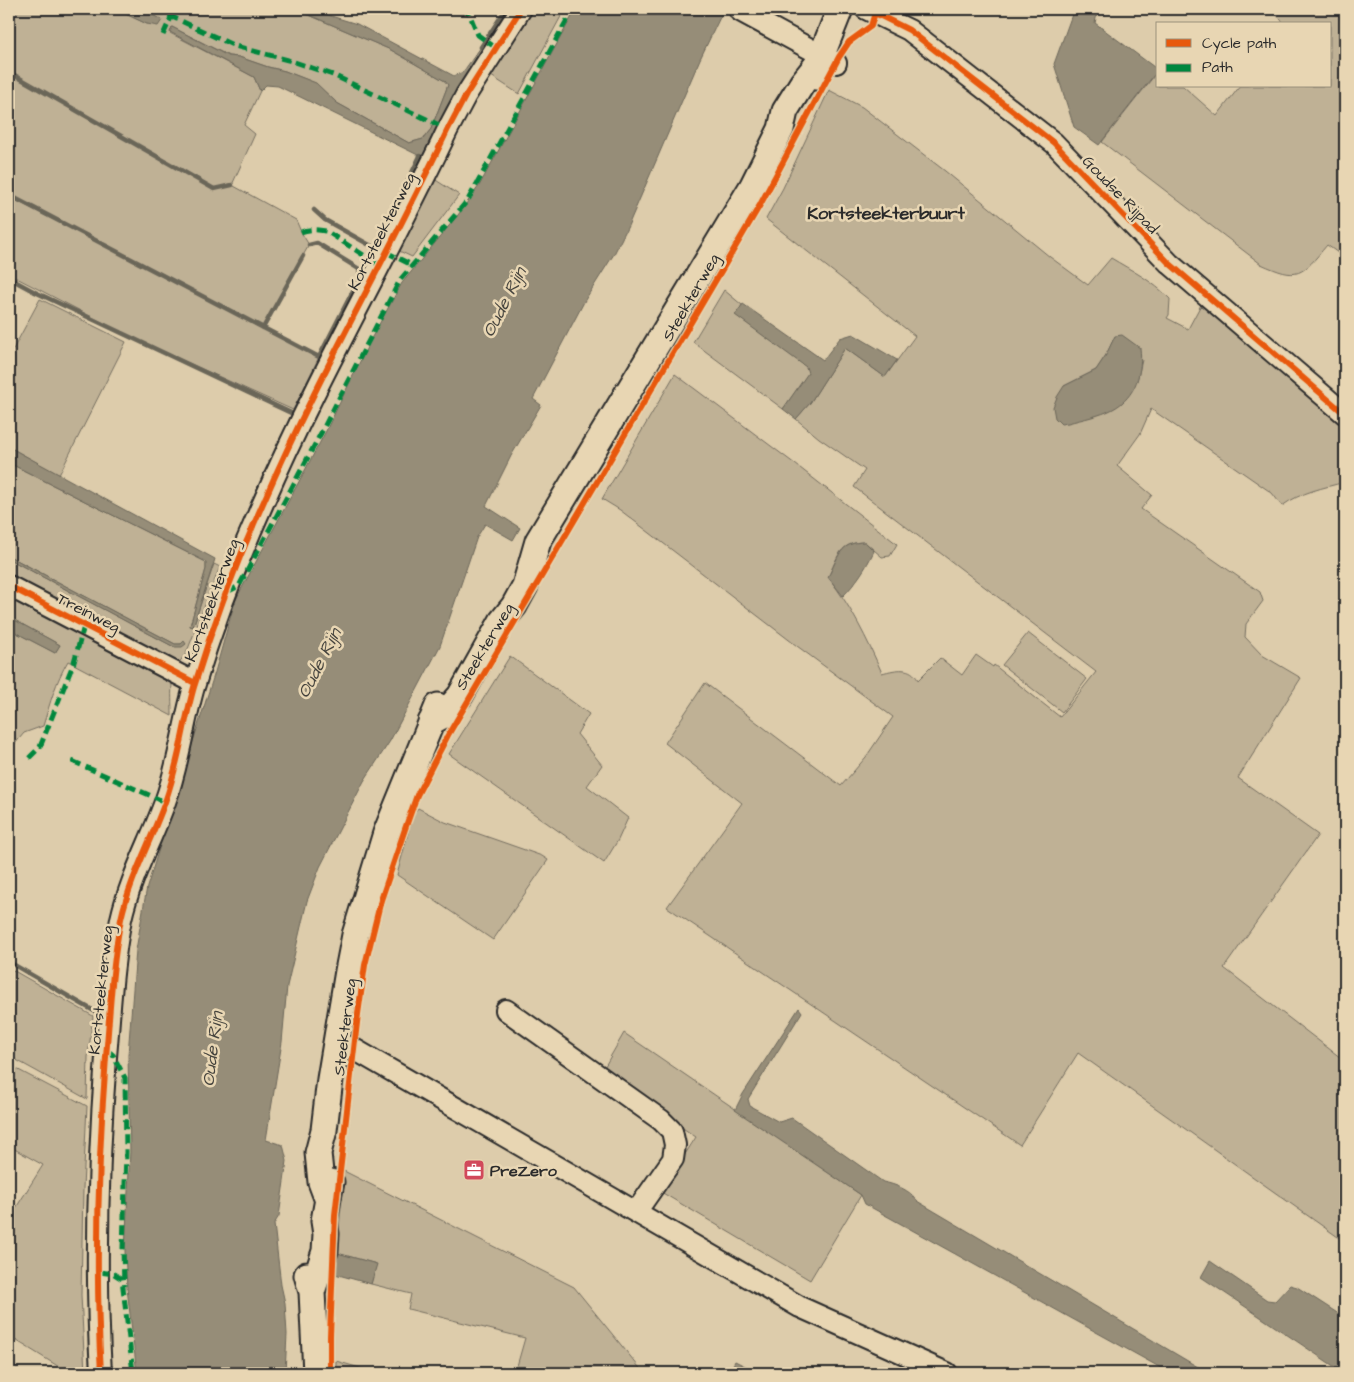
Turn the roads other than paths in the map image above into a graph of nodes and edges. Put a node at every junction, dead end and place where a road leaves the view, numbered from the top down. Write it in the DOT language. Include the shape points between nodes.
graph roads {
  1 [pos="521,9"];
  2 [pos="840,9"];
  3 [pos="866,9"];
  4 [pos="740,11"];
  5 [pos="826,60"];
  6 [pos="1345,414"];
  7 [pos="9,586"];
  8 [pos="195,683"];
  9 [pos="506,1010"];
  10 [pos="337,1042"];
  11 [pos="636,1212"];
  12 [pos="101,1373"];
  13 [pos="316,1373"];
  14 [pos="947,1373"];
  1 -- 8 [label="street, Kortsteekterweg" via="466,95 297,429 234,574"];
  2 -- 5 [label="main road, Steekterweg"];
  3 -- 6 [label="street, Goudse Rijpad" via="909,30 1054,143 1170,263"];
  4 -- 5 [label="street"];
  5 -- 10 [label="main road, Steekterweg" via="802,82 785,110 781,129 752,187 538,541 526,552 514,573 502,621 460,696 442,716 431,722 386,833 373,875 348,971"];
  7 -- 8 [label="street, Treinweg"];
  8 -- 12 [label="street, Kortsteekterweg" via="165,802 129,891 118,934 100,1134"];
  9 -- 11 [label="street" via="672,1131 673,1159"];
  10 -- 11 [label="street"];
  10 -- 13 [label="main road, Steekterweg" via="318,1153 326,1234 325,1251 312,1292"];
  11 -- 14 [label="street" via="800,1307"];
}
